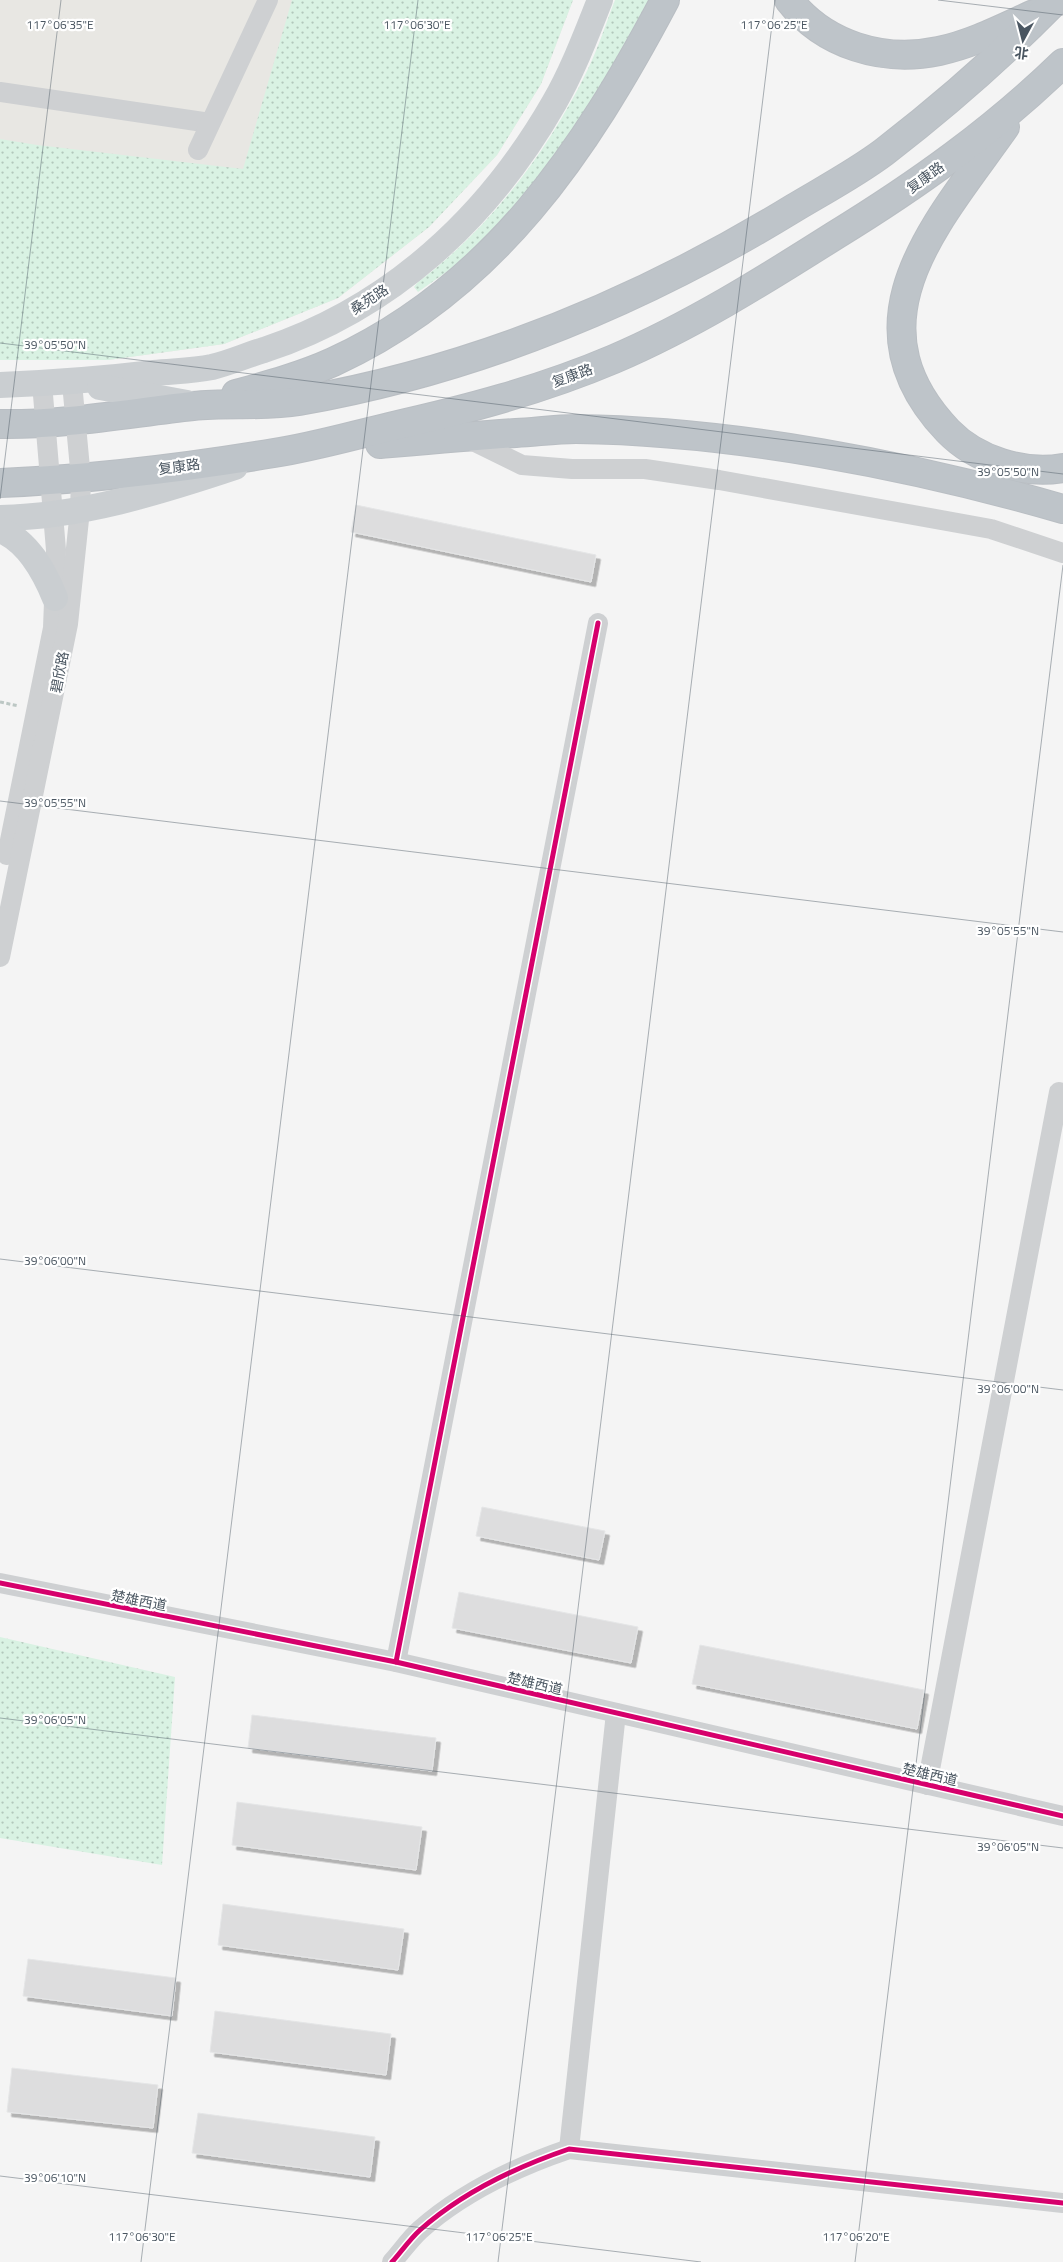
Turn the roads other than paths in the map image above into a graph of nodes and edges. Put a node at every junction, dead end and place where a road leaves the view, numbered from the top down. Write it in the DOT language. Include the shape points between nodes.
graph roads {
  1 [pos="268,0"];
  2 [pos="600,0"];
  3 [pos="665,0"];
  4 [pos="789,0"];
  5 [pos="1051,4"];
  6 [pos="1063,63"];
  7 [pos="0,92"];
  8 [pos="1022,103"];
  9 [pos="210,123"];
  10 [pos="198,150"];
  11 [pos="72,382"];
  12 [pos="42,383"];
  13 [pos="0,385"];
  14 [pos="198,405"];
  15 [pos="6,419"];
  16 [pos="76,419"];
  17 [pos="45,422"];
  18 [pos="463,436"];
  19 [pos="277,453"];
  20 [pos="1063,468"];
  21 [pos="60,476"];
  22 [pos="0,483"];
  23 [pos="1063,509"];
  24 [pos="68,512"];
  25 [pos="0,518"];
  26 [pos="0,530"];
  27 [pos="1063,553"];
  28 [pos="55,598"];
  29 [pos="598,623"];
  30 [pos="0,892"];
  31 [pos="0,957"];
  32 [pos="1059,1092"];
  33 [pos="0,1583"];
  34 [pos="396,1662"];
  35 [pos="616,1713"];
  36 [pos="927,1785"];
  37 [pos="1063,1816"];
  38 [pos="569,2149"];
  39 [pos="1063,2203"];
  40 [pos="392,2262"];
  1 -- 9 [label="street"];
  2 -- 11 [label="main road, 桑苑路" via="580,52 524,152 482,205 431,256 368,303 302,337 213,367"];
  3 -- 14 [label="highway" via="619,84 573,156 523,219 472,271 384,334 332,362"];
  4 -- 5 [label="highway" via="798,12 838,41 860,49 909,54 938,51 979,38"];
  5 -- 14 [label="highway" via="1003,53 882,154 746,237 637,294 528,340 409,377 295,402"];
  6 -- 8 [label="highway, 复康路"];
  7 -- 9 [label="street"];
  8 -- 19 [label="highway, 复康路" via="905,192 769,277 665,336 612,360 517,395"];
  8 -- 20 [label="highway" via="940,217 912,269 902,326 904,350 920,397 954,437 972,450 1000,462 1025,468"];
  9 -- 10 [label="street"];
  11 -- 12 [label="main road, 桑苑路"];
  11 -- 14 [label="main road"];
  11 -- 16 [label="street, 碧欣路"];
  12 -- 13 [label="main road, 桑苑路"];
  12 -- 17 [label="street, 碧欣路"];
  14 -- 16 [label="highway"];
  15 -- 17 [label="highway"];
  15 -- 21 [label="street"];
  16 -- 17 [label="highway"];
  16 -- 21 [label="street, 碧欣路"];
  17 -- 21 [label="street, 碧欣路"];
  18 -- 19 [label="highway"];
  18 -- 23 [label="highway" via="575,429 743,442 913,472"];
  18 -- 27 [label="street" via="522,465 645,469 719,480 991,529"];
  19 -- 21 [label="highway, 复康路"];
  19 -- 24 [label="main road" via="195,480"];
  21 -- 22 [label="highway, 复康路"];
  21 -- 24 [label="street, 碧欣路"];
  21 -- 24 [label="street, 碧欣路"];
  24 -- 25 [label="main road"];
  24 -- 28 [label="street, 碧欣路" via="56,550"];
  24 -- 31 [label="street, 碧欣路" via="77,546 68,624"];
  26 -- 28 [label="main road" via="18,541 40,566"];
  28 -- 30 [label="street, 碧欣路" via="53,628"];
  29 -- 34 [label="street"];
  32 -- 36 [label="street"];
  33 -- 34 [label="street, 楚雄西道"];
  34 -- 35 [label="street, 楚雄西道"];
  35 -- 36 [label="street, 楚雄西道"];
  35 -- 38 [label="street"];
  36 -- 37 [label="street, 楚雄西道"];
  38 -- 39 [label="street"];
  38 -- 40 [label="street" via="533,2161 474,2191 420,2230"];
}
